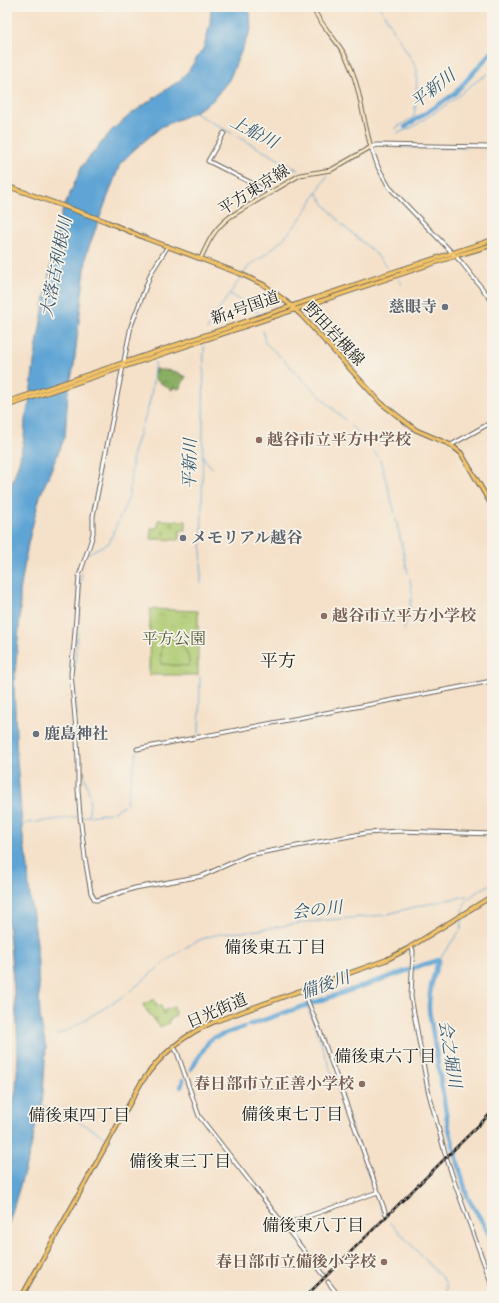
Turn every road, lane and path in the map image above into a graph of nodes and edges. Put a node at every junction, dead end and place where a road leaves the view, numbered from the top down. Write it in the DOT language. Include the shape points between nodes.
graph roads {
  1 [pos="312,7"];
  2 [pos="224,133"];
  3 [pos="371,147"];
  4 [pos="492,147"];
  5 [pos="7,186"];
  6 [pos="271,193"];
  7 [pos="492,240"];
  8 [pos="492,245"];
  9 [pos="168,246"];
  10 [pos="451,252"];
  11 [pos="455,256"];
  12 [pos="201,258"];
  13 [pos="492,301"];
  14 [pos="291,306"];
  15 [pos="295,309"];
  16 [pos="123,363"];
  17 [pos="122,368"];
  18 [pos="7,402"];
  19 [pos="7,406"];
  20 [pos="492,422"];
  21 [pos="451,446"];
  22 [pos="492,506"];
  23 [pos="492,681"];
  24 [pos="137,749"];
  25 [pos="492,834"];
  26 [pos="492,896"];
  27 [pos="411,946"];
  28 [pos="303,990"];
  29 [pos="173,1046"];
  30 [pos="378,1192"];
  31 [pos="386,1214"];
  32 [pos="284,1226"];
  33 [pos="323,1275"];
  34 [pos="328,1282"];
  35 [pos="492,1285"];
  36 [pos="22,1296"];
  37 [pos="339,1296"];
  1 -- 3 [label="main road" via="338,44 353,73"];
  2 -- 6 [label="street" via="208,161"];
  3 -- 4 [label="street"];
  3 -- 6 [label="main road, 平方東京線" via="331,170 302,175"];
  3 -- 10 [label="street" via="389,187"];
  5 -- 9 [label="main road, 野田岩槻線"];
  6 -- 12 [label="main road, 平方東京線" via="221,224"];
  7 -- 10 [label="main road, 新4号国道"];
  8 -- 11 [label="main road, 新4号国道"];
  9 -- 12 [label="main road, 野田岩槻線"];
  9 -- 16 [label="street" via="147,282 131,326"];
  10 -- 11 [label="street"];
  10 -- 14 [label="main road, 新4号国道"];
  11 -- 13 [label="street"];
  11 -- 15 [label="main road, 新4号国道"];
  12 -- 14 [label="main road, 野田岩槻線" via="264,285"];
  14 -- 15 [label="main road, 野田岩槻線"];
  14 -- 16 [label="main road, 新4号国道"];
  15 -- 17 [label="main road, 新4号国道"];
  15 -- 21 [label="main road, 野田岩槻線" via="382,403 416,430"];
  16 -- 17 [label="street"];
  16 -- 18 [label="main road, 新4号国道"];
  17 -- 19 [label="main road, 新4号国道"];
  17 -- 25 [label="street" via="93,516 93,533 79,576 71,674 84,858 93,898 97,900 130,890 202,876 249,855 366,833 399,831"];
  20 -- 21 [label="street"];
  21 -- 22 [label="main road, 野田岩槻線" via="465,458"];
  23 -- 24 [label="street"];
  26 -- 27 [label="main road, 日光街道"];
  27 -- 28 [label="main road, 日光街道" via="380,963"];
  27 -- 35 [label="street" via="411,997 428,1090 455,1184"];
  28 -- 29 [label="main road, 日光街道" via="208,1024"];
  28 -- 30 [label="street"];
  29 -- 32 [label="street" via="199,1116"];
  29 -- 36 [label="main road, 日光街道" via="156,1062 141,1083"];
  30 -- 31 [label="street"];
  30 -- 32 [label="street"];
  32 -- 33 [label="street"];
  34 -- 37 [label="street"];
}
